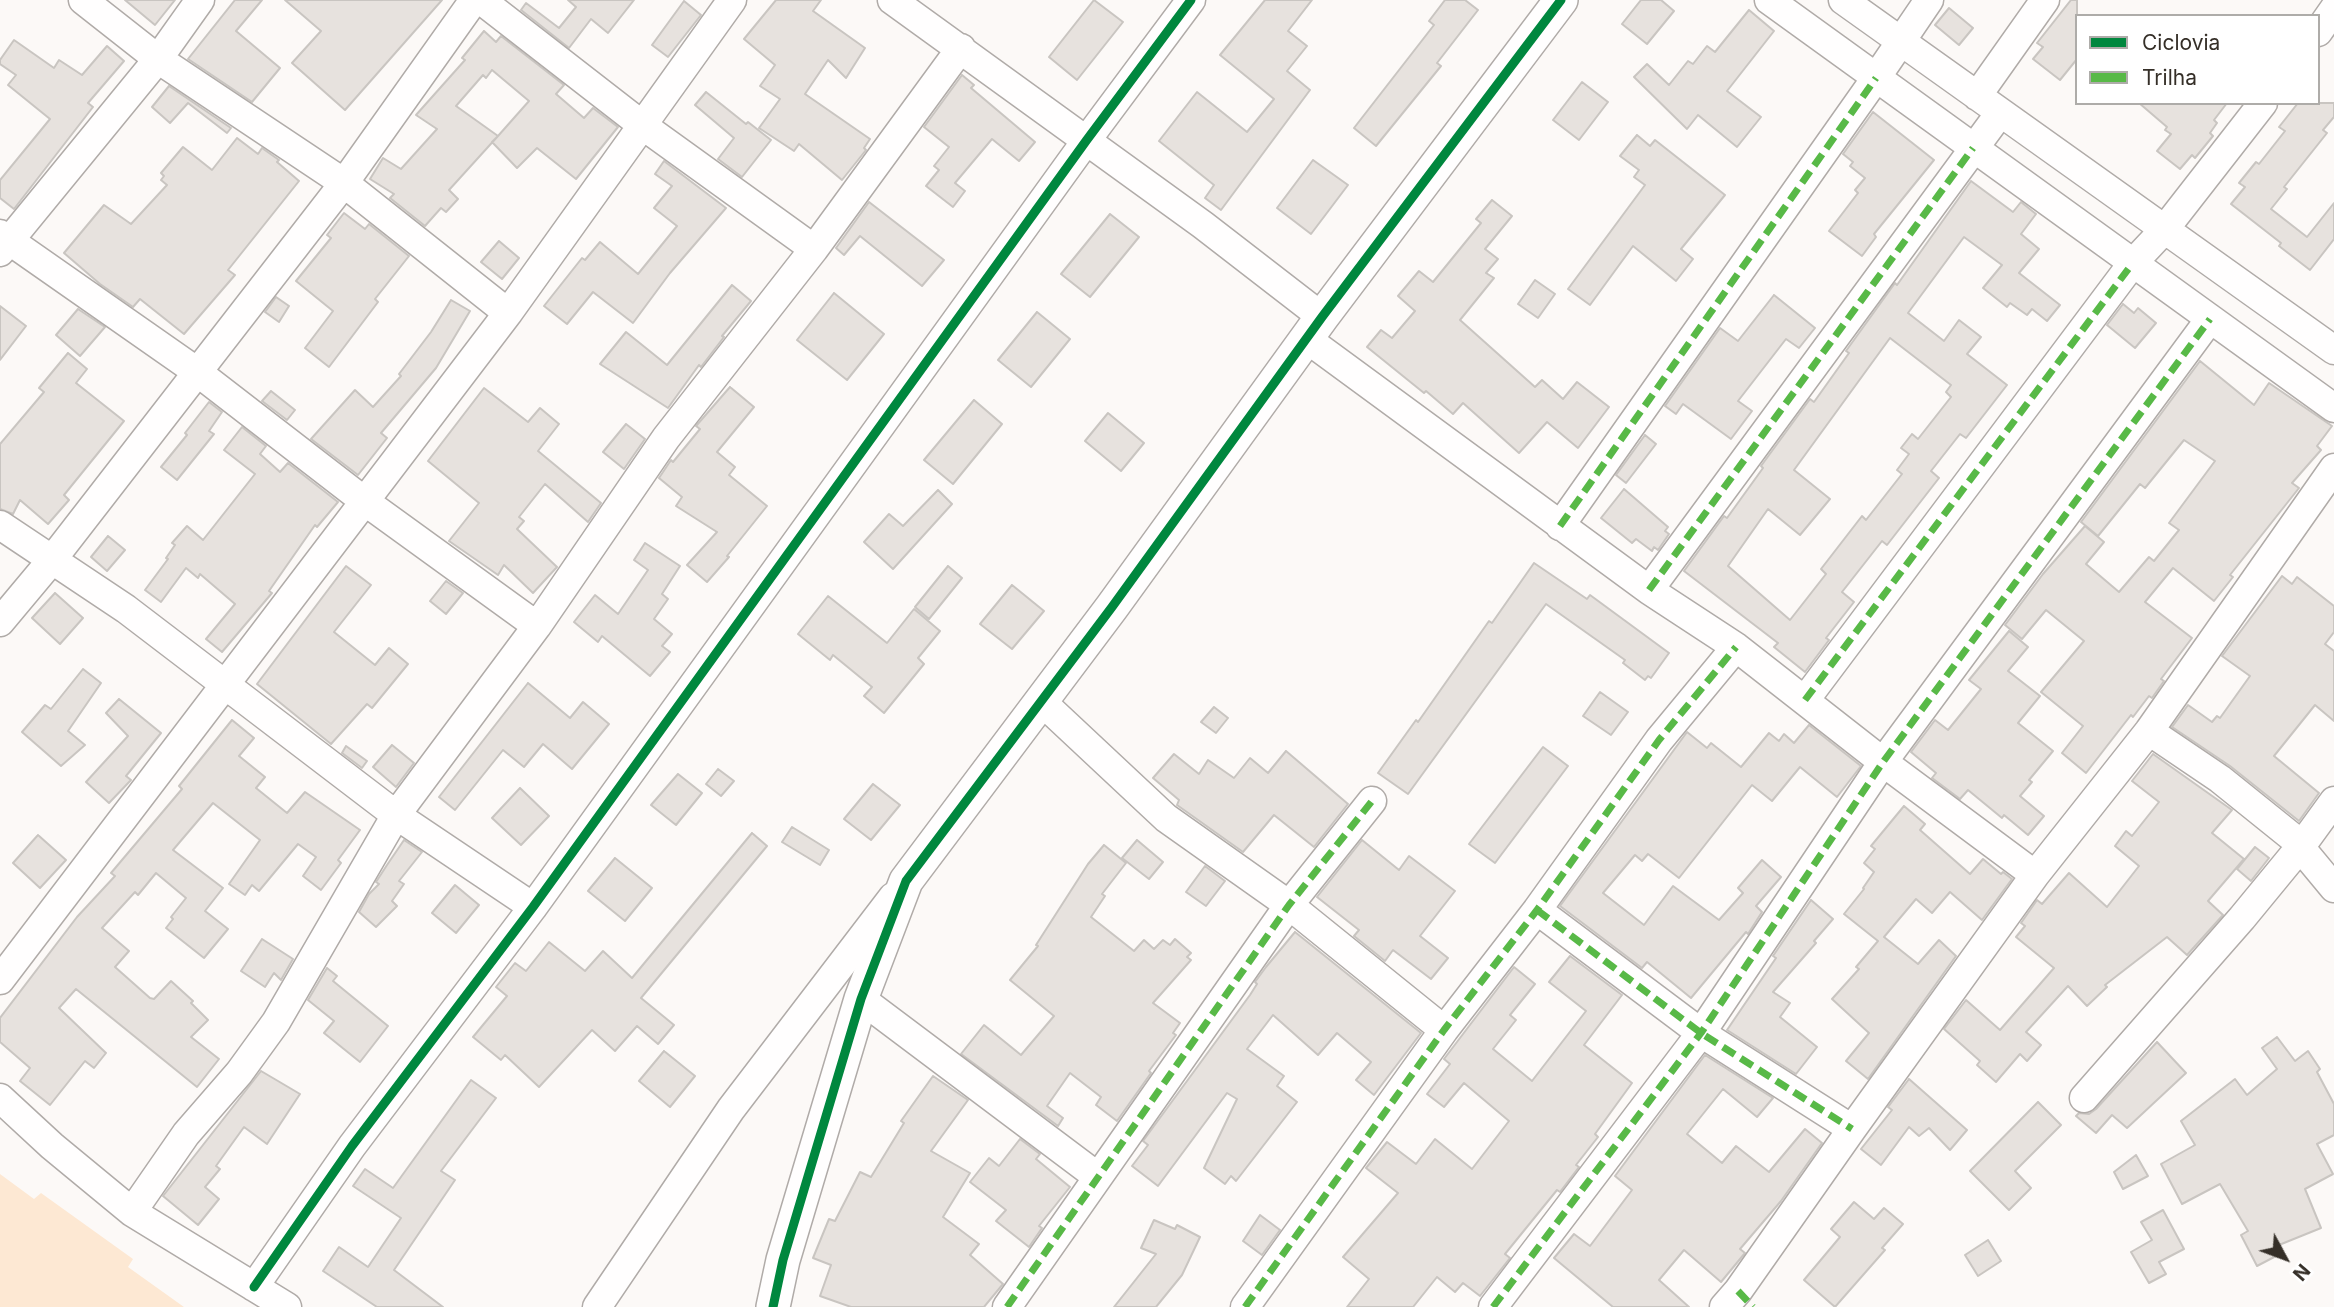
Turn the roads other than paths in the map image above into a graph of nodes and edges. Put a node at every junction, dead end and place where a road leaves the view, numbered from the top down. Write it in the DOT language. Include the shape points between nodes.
graph roads {
  1 [pos="83,0"];
  2 [pos="200,0"];
  3 [pos="474,0"];
  4 [pos="481,0"];
  5 [pos="732,0"];
  6 [pos="892,0"];
  7 [pos="1191,0"];
  8 [pos="1561,0"];
  9 [pos="1769,0"];
  10 [pos="1843,0"];
  11 [pos="1929,0"];
  12 [pos="2045,0"];
  13 [pos="2334,9"];
  14 [pos="2320,29"];
  15 [pos="1900,41"];
  16 [pos="961,48"];
  17 [pos="158,59"];
  18 [pos="1877,78"];
  19 [pos="1977,96"];
  20 [pos="2261,105"];
  21 [pos="2000,113"];
  22 [pos="642,125"];
  23 [pos="1086,141"];
  24 [pos="1973,148"];
  25 [pos="344,183"];
  26 [pos="2164,230"];
  27 [pos="3,242"];
  28 [pos="814,249"];
  29 [pos="2132,264"];
  30 [pos="508,313"];
  31 [pos="2210,319"];
  32 [pos="1315,328"];
  33 [pos="2334,350"];
  34 [pos="196,371"];
  35 [pos="2334,408"];
  36 [pos="2334,468"];
  37 [pos="363,500"];
  38 [pos="0,525"];
  39 [pos="1560,526"];
  40 [pos="51,561"];
  41 [pos="1649,590"];
  42 [pos="0,622"];
  43 [pos="537,626"];
  44 [pos="1736,647"];
  45 [pos="223,685"];
  46 [pos="1805,699"];
  47 [pos="1041,701"];
  48 [pos="2149,731"];
  49 [pos="1883,762"];
  50 [pos="1372,801"];
  51 [pos="2334,801"];
  52 [pos="396,815"];
  53 [pos="2301,846"];
  54 [pos="2035,875"];
  55 [pos="906,881"];
  56 [pos="2334,888"];
  57 [pos="1289,905"];
  58 [pos="533,907"];
  59 [pos="1537,910"];
  60 [pos="0,979"];
  61 [pos="861,999"];
  62 [pos="1444,1030"];
  63 [pos="1701,1033"];
  64 [pos="0,1098"];
  65 [pos="2084,1098"];
  66 [pos="1852,1129"];
  67 [pos="1098,1177"];
  68 [pos="132,1212"];
  69 [pos="254,1287"];
  70 [pos="1739,1302"];
  71 [pos="287,1307"];
  72 [pos="597,1307"];
  73 [pos="773,1307"];
  74 [pos="1007,1307"];
  75 [pos="1245,1307"];
  76 [pos="1493,1307"];
  1 -- 17 [label="street"];
  2 -- 17 [label="street"];
  3 -- 25 [label="street"];
  4 -- 22 [label="street"];
  5 -- 22 [label="street"];
  6 -- 16 [label="street"];
  7 -- 23 [label="street"];
  8 -- 32 [label="street"];
  9 -- 18 [label="street"];
  10 -- 15 [label="street"];
  11 -- 15 [label="street"];
  12 -- 19 [label="street"];
  13 -- 14 [label="street"];
  15 -- 18 [label="street"];
  15 -- 19 [label="street"];
  16 -- 23 [label="street"];
  16 -- 28 [label="street"];
  17 -- 25 [label="street"];
  17 -- 27 [label="street"];
  18 -- 24 [label="street"];
  18 -- 39 [label="street"];
  19 -- 21 [label="street"];
  20 -- 26 [label="street"];
  21 -- 24 [label="street"];
  21 -- 26 [label="street"];
  22 -- 28 [label="street"];
  22 -- 30 [label="street"];
  23 -- 32 [label="street" via="1203,225"];
  23 -- 58 [label="street"];
  24 -- 29 [label="street"];
  24 -- 41 [label="street"];
  25 -- 30 [label="street"];
  25 -- 34 [label="street"];
  26 -- 29 [label="street"];
  26 -- 33 [label="street"];
  27 -- 34 [label="street"];
  28 -- 43 [label="street" via="666,439"];
  29 -- 31 [label="street"];
  29 -- 46 [label="street"];
  30 -- 37 [label="street"];
  31 -- 35 [label="street"];
  31 -- 49 [label="street"];
  32 -- 39 [label="street"];
  32 -- 47 [label="street"];
  34 -- 37 [label="street"];
  34 -- 40 [label="street"];
  36 -- 48 [label="street"];
  37 -- 43 [label="street"];
  37 -- 45 [label="street"];
  38 -- 40 [label="street"];
  39 -- 41 [label="street"];
  40 -- 42 [label="street"];
  40 -- 45 [label="street" via="126,609"];
  41 -- 44 [label="street"];
  43 -- 52 [label="street"];
  44 -- 46 [label="street"];
  44 -- 59 [label="street" via="1659,740"];
  45 -- 52 [label="street"];
  45 -- 60 [label="street"];
  46 -- 49 [label="street"];
  47 -- 55 [label="street"];
  47 -- 57 [label="street" via="1166,818"];
  48 -- 53 [label="street" via="2220,779"];
  48 -- 54 [label="street"];
  49 -- 54 [label="street"];
  49 -- 63 [label="street"];
  50 -- 57 [label="street"];
  51 -- 53 [label="street"];
  52 -- 58 [label="street"];
  52 -- 68 [label="street" via="275,1022 239,1073 186,1134"];
  53 -- 56 [label="street"];
  53 -- 65 [label="street"];
  54 -- 66 [label="street"];
  55 -- 61 [label="street"];
  55 -- 72 [label="street" via="731,1109"];
  57 -- 62 [label="street"];
  57 -- 67 [label="street"];
  58 -- 69 [label="street" via="352,1146"];
  59 -- 62 [label="street"];
  59 -- 63 [label="street"];
  61 -- 67 [label="street"];
  61 -- 73 [label="street"];
  62 -- 75 [label="street"];
  63 -- 66 [label="street"];
  63 -- 76 [label="street"];
  64 -- 68 [label="street"];
  66 -- 70 [label="street"];
  67 -- 74 [label="street"];
  68 -- 69 [label="street"];
  69 -- 71 [label="street"];
}
